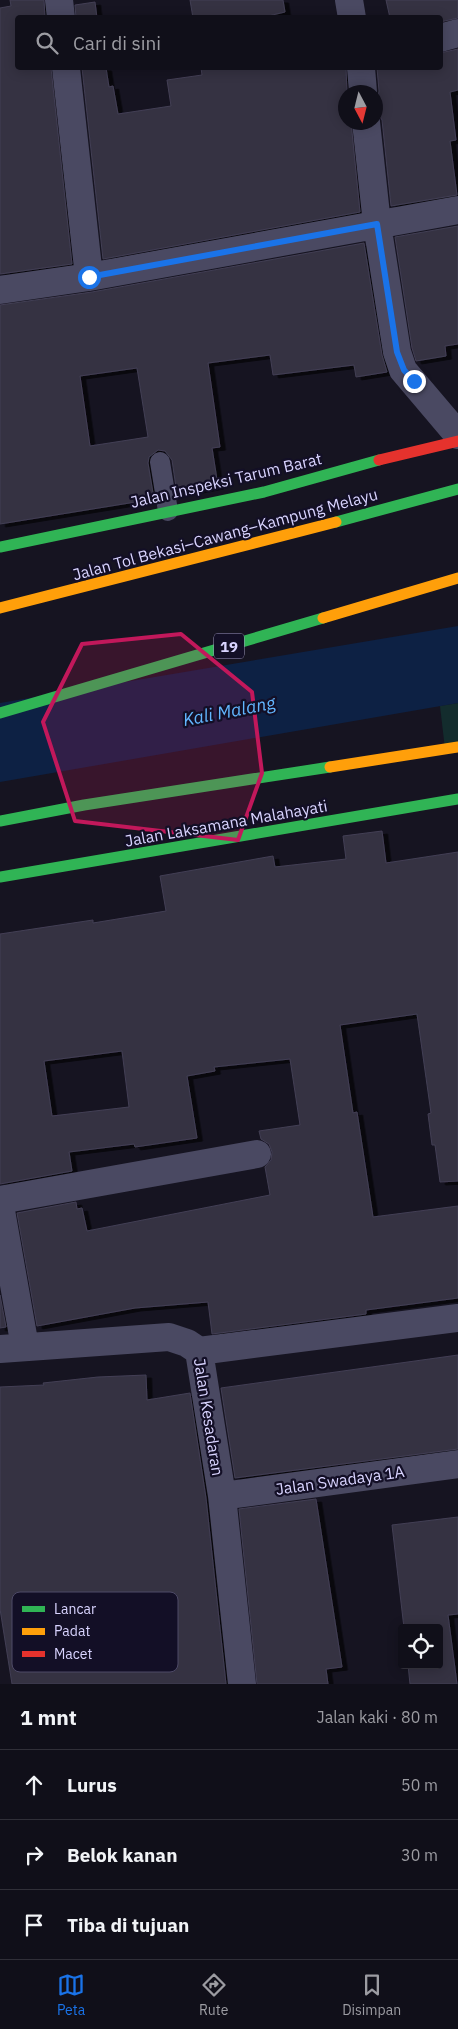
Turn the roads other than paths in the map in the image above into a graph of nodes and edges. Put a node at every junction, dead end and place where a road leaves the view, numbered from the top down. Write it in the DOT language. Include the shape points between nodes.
graph roads {
  1 [pos="59,0"];
  2 [pos="349,0"];
  3 [pos="61,15"];
  4 [pos="352,15"];
  5 [pos="458,33"];
  6 [pos="443,37"];
  7 [pos="66,70"];
  8 [pos="361,70"];
  9 [pos="362,85"];
  10 [pos="367,130"];
  11 [pos="458,210"];
  12 [pos="377,224"];
  13 [pos="89,277"];
  14 [pos="0,290"];
  15 [pos="458,435"];
  16 [pos="458,441"];
  17 [pos="160,462"];
  18 [pos="458,489"];
  19 [pos="168,511"];
  20 [pos="0,547"];
  21 [pos="458,578"];
  22 [pos="0,608"];
  23 [pos="0,713"];
  24 [pos="458,747"];
  25 [pos="458,799"];
  26 [pos="0,821"];
  27 [pos="0,877"];
  28 [pos="257,1154"];
  29 [pos="0,1200"];
  30 [pos="0,1205"];
  31 [pos="458,1318"];
  32 [pos="12,1348"];
  33 [pos="198,1351"];
  34 [pos="458,1464"];
  35 [pos="222,1496"];
  36 [pos="242,1684"];
  1 -- 3 [label="street"];
  2 -- 4 [label="street"];
  5 -- 6 [label="street"];
  7 -- 13 [label="street"];
  8 -- 9 [label="street"];
  10 -- 12 [label="street"];
  11 -- 12 [label="street"];
  12 -- 13 [label="street"];
  12 -- 15 [label="street" via="397,352 404,370"];
  13 -- 14 [label="street"];
  16 -- 19 [label="main road, Jalan Inspeksi Tarum Barat" via="413,450 264,492"];
  17 -- 19 [label="lane"];
  18 -- 22 [label="main road, Jalan Tol Bekasi–Cawang–Kampung Melayu"];
  19 -- 20 [label="main road, Jalan Inspeksi Tarum Barat"];
  21 -- 23 [label="main road, 19"];
  24 -- 26 [label="main road"];
  25 -- 27 [label="main road, Jalan Laksamana Malahayati"];
  28 -- 29 [label="street"];
  30 -- 32 [label="street"];
  31 -- 33 [label="street"];
  32 -- 33 [label="street, Jalan Kesadaran" via="169,1337"];
  33 -- 35 [label="street, Jalan Kesadaran"];
  34 -- 35 [label="street, Jalan Swadaya 1A"];
  35 -- 36 [label="street, Jalan Kesadaran"];
}
